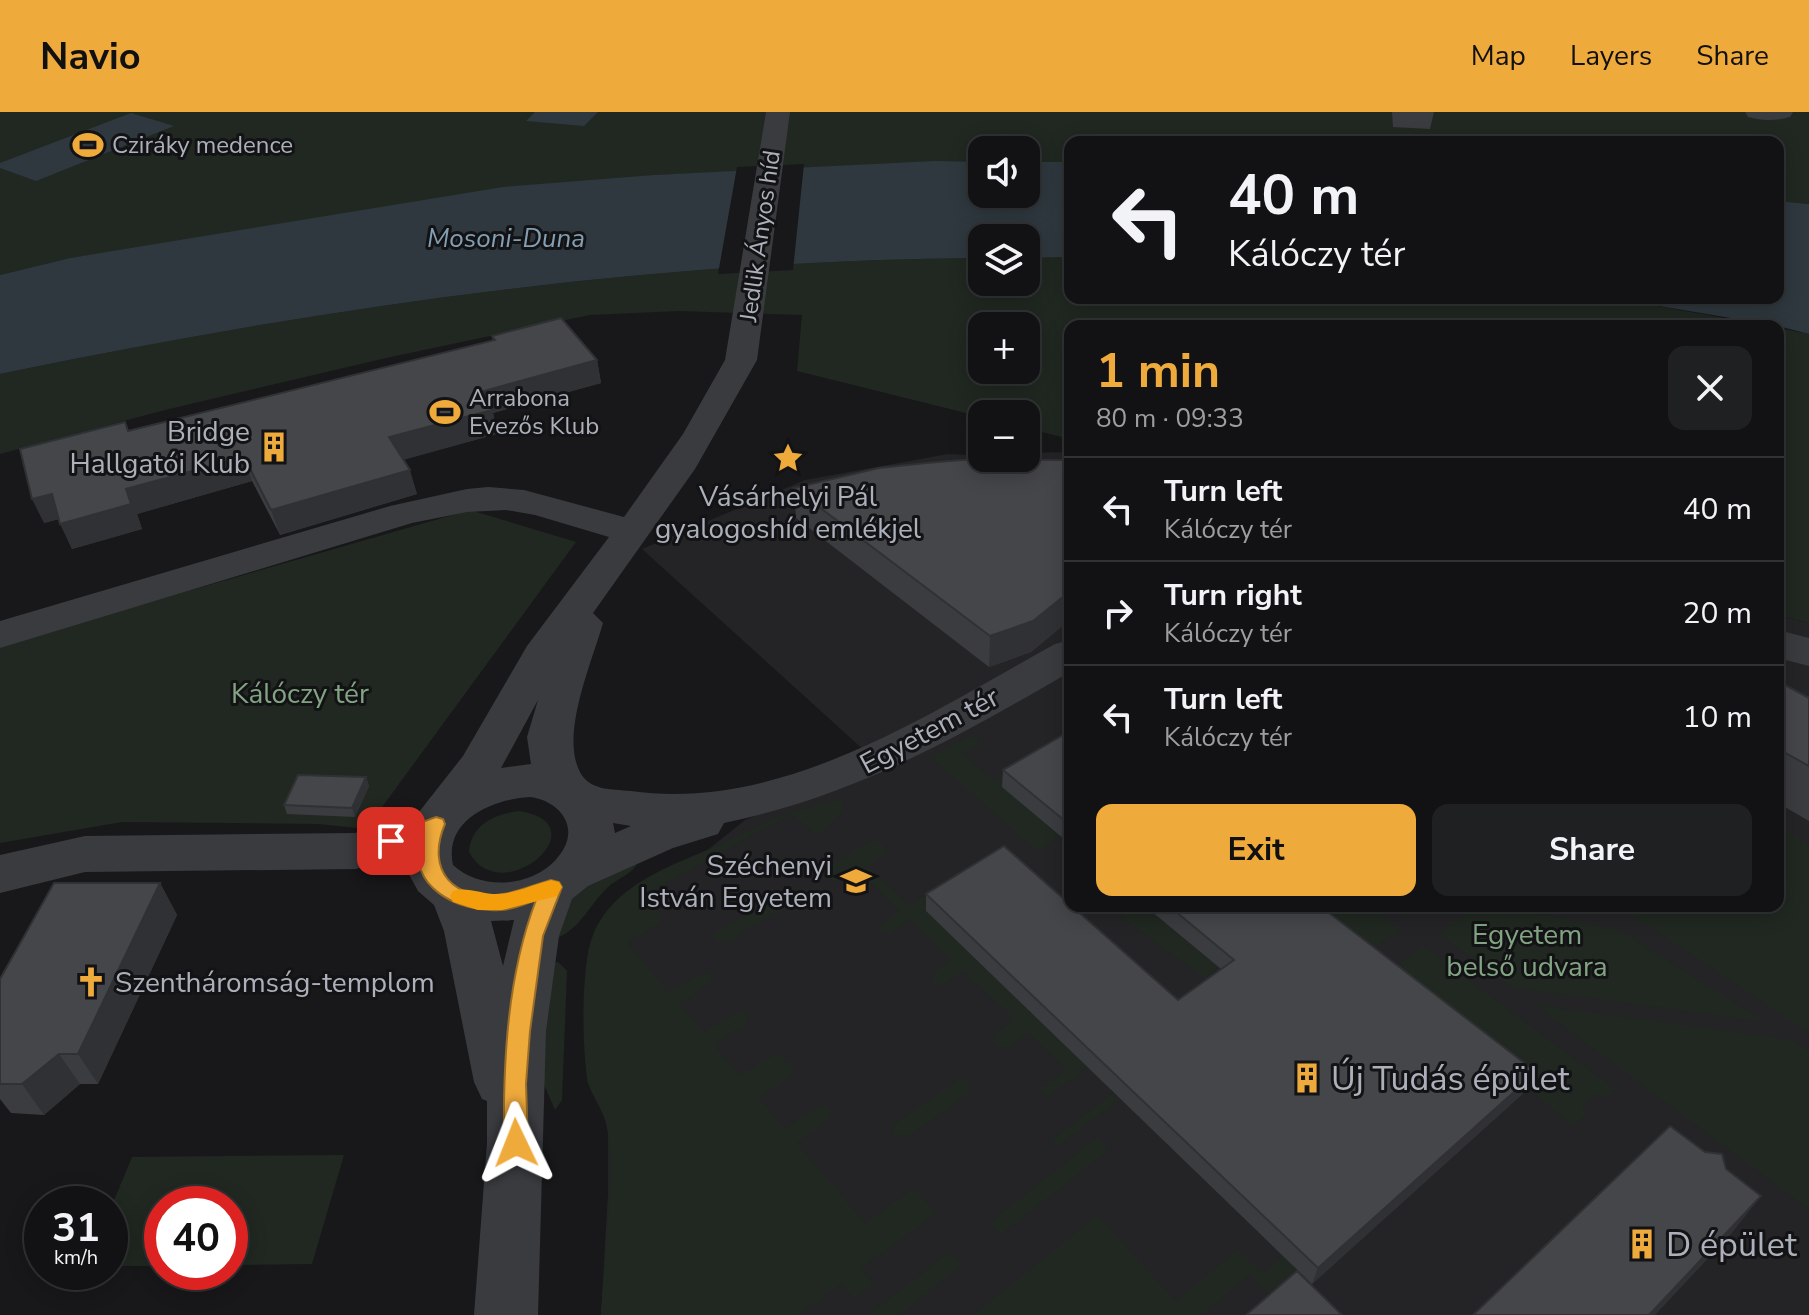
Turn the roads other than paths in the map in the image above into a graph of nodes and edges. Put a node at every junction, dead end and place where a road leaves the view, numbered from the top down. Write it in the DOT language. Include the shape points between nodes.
graph roads {
  1 [pos="778,112"];
  2 [pos="1757,112"];
  3 [pos="1781,112"];
  4 [pos="632,531"];
  5 [pos="592,590"];
  6 [pos="0,635"];
  7 [pos="1064,657"];
  8 [pos="783,794"];
  9 [pos="575,796"];
  10 [pos="444,815"];
  11 [pos="0,874"];
  12 [pos="561,880"];
  13 [pos="456,895"];
  14 [pos="516,1143"];
  15 [pos="506,1315"];
  1 -- 4 [label="street, Jedlik Ányos híd" via="741,360 723,398"];
  2 -- 3 [label="street"];
  4 -- 5 [label="street"];
  4 -- 6 [label="street" via="526,502 490,498 449,504"];
  5 -- 9 [label="street" via="549,737 554,767"];
  5 -- 10 [label="street" via="552,641 477,771"];
  7 -- 8 [label="street, Egyetem tér" via="897,750"];
  8 -- 9 [label="street, Egyetem tér" via="694,809 619,809"];
  8 -- 12 [label="street, Egyetem tér" via="658,834"];
  9 -- 10 [label="street" via="546,782 497,784 472,793"];
  9 -- 12 [label="street" via="592,818 593,837 586,855"];
  10 -- 11 [label="street" via="356,851 85,854"];
  10 -- 13 [label="street" via="428,841 427,858 440,884"];
  12 -- 13 [label="street" via="502,902"];
  12 -- 14 [label="street" via="533,936 519,1031"];
  13 -- 14 [label="street" via="469,931"];
  14 -- 15 [label="street"];
}
